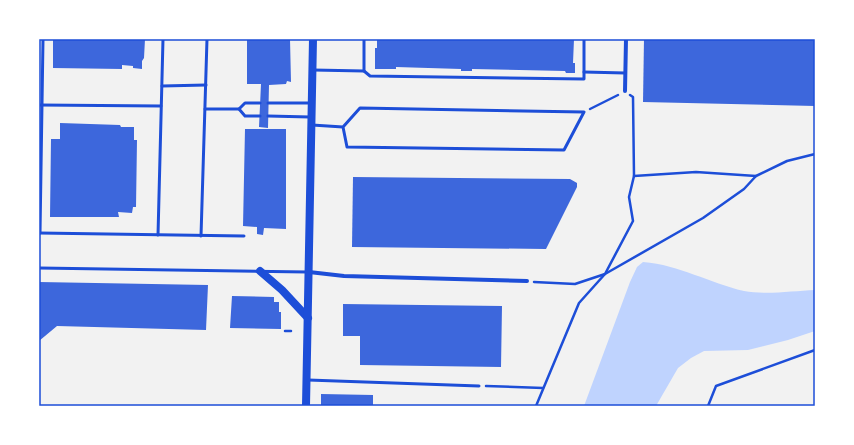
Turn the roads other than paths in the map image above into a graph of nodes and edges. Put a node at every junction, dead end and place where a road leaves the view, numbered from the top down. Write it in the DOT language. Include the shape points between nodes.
graph roads {
  1 [pos="43,39"];
  2 [pos="163,39"];
  3 [pos="207,39"];
  4 [pos="312,39"];
  5 [pos="364,39"];
  6 [pos="584,39"];
  7 [pos="626,39"];
  8 [pos="312,70"];
  9 [pos="364,71"];
  10 [pos="584,72"];
  11 [pos="625,73"];
  12 [pos="162,86"];
  13 [pos="206,86"];
  14 [pos="625,91"];
  15 [pos="260,103"];
  16 [pos="268,103"];
  17 [pos="312,103"];
  18 [pos="41,105"];
  19 [pos="161,106"];
  20 [pos="205,109"];
  21 [pos="239,109"];
  22 [pos="260,116"];
  23 [pos="268,116"];
  24 [pos="312,121"];
  25 [pos="343,127"];
  26 [pos="40,233"];
  27 [pos="158,235"];
  28 [pos="201,236"];
  29 [pos="244,236"];
  30 [pos="39,268"];
  31 [pos="260,271"];
  32 [pos="309,272"];
  33 [pos="527,281"];
  34 [pos="308,318"];
  35 [pos="306,380"];
  36 [pos="479,386"];
  37 [pos="306,406"];
  1 -- 18 [label="lane"];
  2 -- 12 [label="lane"];
  3 -- 13 [label="lane"];
  4 -- 8 [label="main road"];
  5 -- 9 [label="lane"];
  6 -- 10 [label="lane"];
  7 -- 11 [label="street"];
  8 -- 9 [label="lane"];
  8 -- 17 [label="main road"];
  9 -- 10 [label="lane" via="370,76 584,79"];
  10 -- 11 [label="lane"];
  11 -- 14 [label="street"];
  12 -- 13 [label="lane"];
  12 -- 19 [label="lane"];
  13 -- 20 [label="lane"];
  15 -- 21 [label="lane" via="245,103"];
  16 -- 17 [label="lane"];
  17 -- 24 [label="main road"];
  18 -- 19 [label="lane"];
  18 -- 26 [label="lane"];
  19 -- 27 [label="lane"];
  20 -- 21 [label="lane"];
  20 -- 28 [label="lane"];
  21 -- 22 [label="lane" via="246,116"];
  23 -- 24 [label="lane"];
  24 -- 25 [label="lane"];
  24 -- 32 [label="main road"];
  25 -- 25 [label="lane" via="360,108 584,112 564,150 347,147"];
  26 -- 27 [label="lane"];
  27 -- 28 [label="lane"];
  28 -- 29 [label="lane"];
  30 -- 31 [label="lane"];
  31 -- 32 [label="lane"];
  31 -- 34 [label="main road"];
  32 -- 33 [label="street" via="344,276"];
  32 -- 34 [label="main road"];
  34 -- 35 [label="main road"];
  35 -- 36 [label="lane"];
  35 -- 37 [label="main road"];
}
